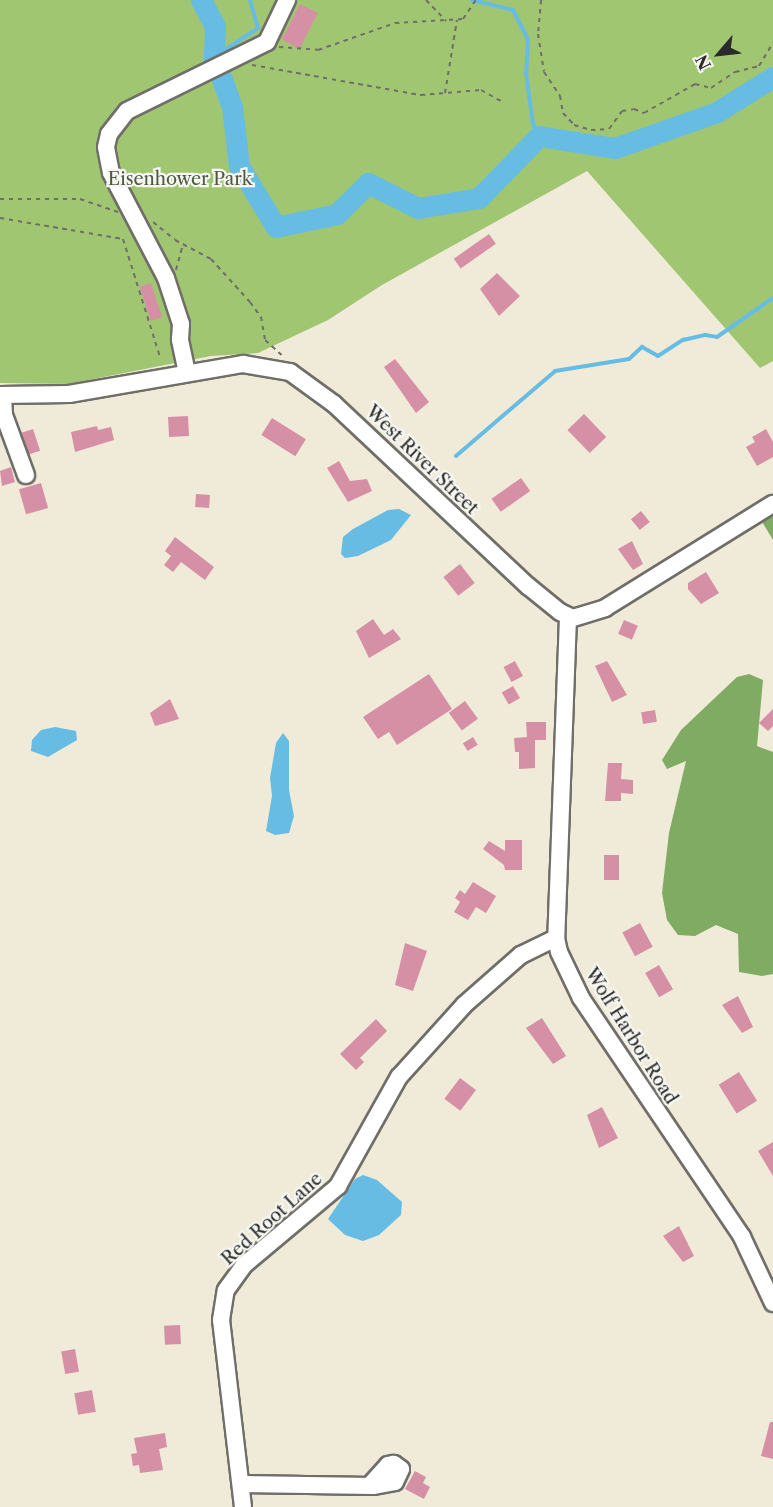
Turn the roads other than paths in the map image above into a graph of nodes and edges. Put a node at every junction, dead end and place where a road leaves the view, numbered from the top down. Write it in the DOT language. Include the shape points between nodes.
graph roads {
  1 [pos="287,0"];
  2 [pos="187,373"];
  3 [pos="1,395"];
  4 [pos="26,475"];
  5 [pos="773,504"];
  6 [pos="568,616"];
  7 [pos="556,938"];
  8 [pos="772,1301"];
  9 [pos="241,1484"];
  10 [pos="370,1485"];
  11 [pos="243,1507"];
  1 -- 2 [label="street" via="267,42 127,111 113,124 106,147 107,159 166,278 181,324"];
  2 -- 3 [label="street, West River Street" via="69,394"];
  2 -- 6 [label="street, West River Street" via="254,364 279,368 302,378 522,581"];
  3 -- 4 [label="street" via="4,415"];
  5 -- 6 [label="street" via="599,611 582,618"];
  6 -- 7 [label="street, Wolf Harbor Road"];
  7 -- 8 [label="street, Wolf Harbor Road" via="581,998 742,1237"];
  7 -- 9 [label="street, Red Root Lane" via="521,955 464,1005 399,1077 338,1186 244,1265 226,1290 221,1320"];
  9 -- 10 [label="street"];
  9 -- 11 [label="street, Red Root Lane"];
}
